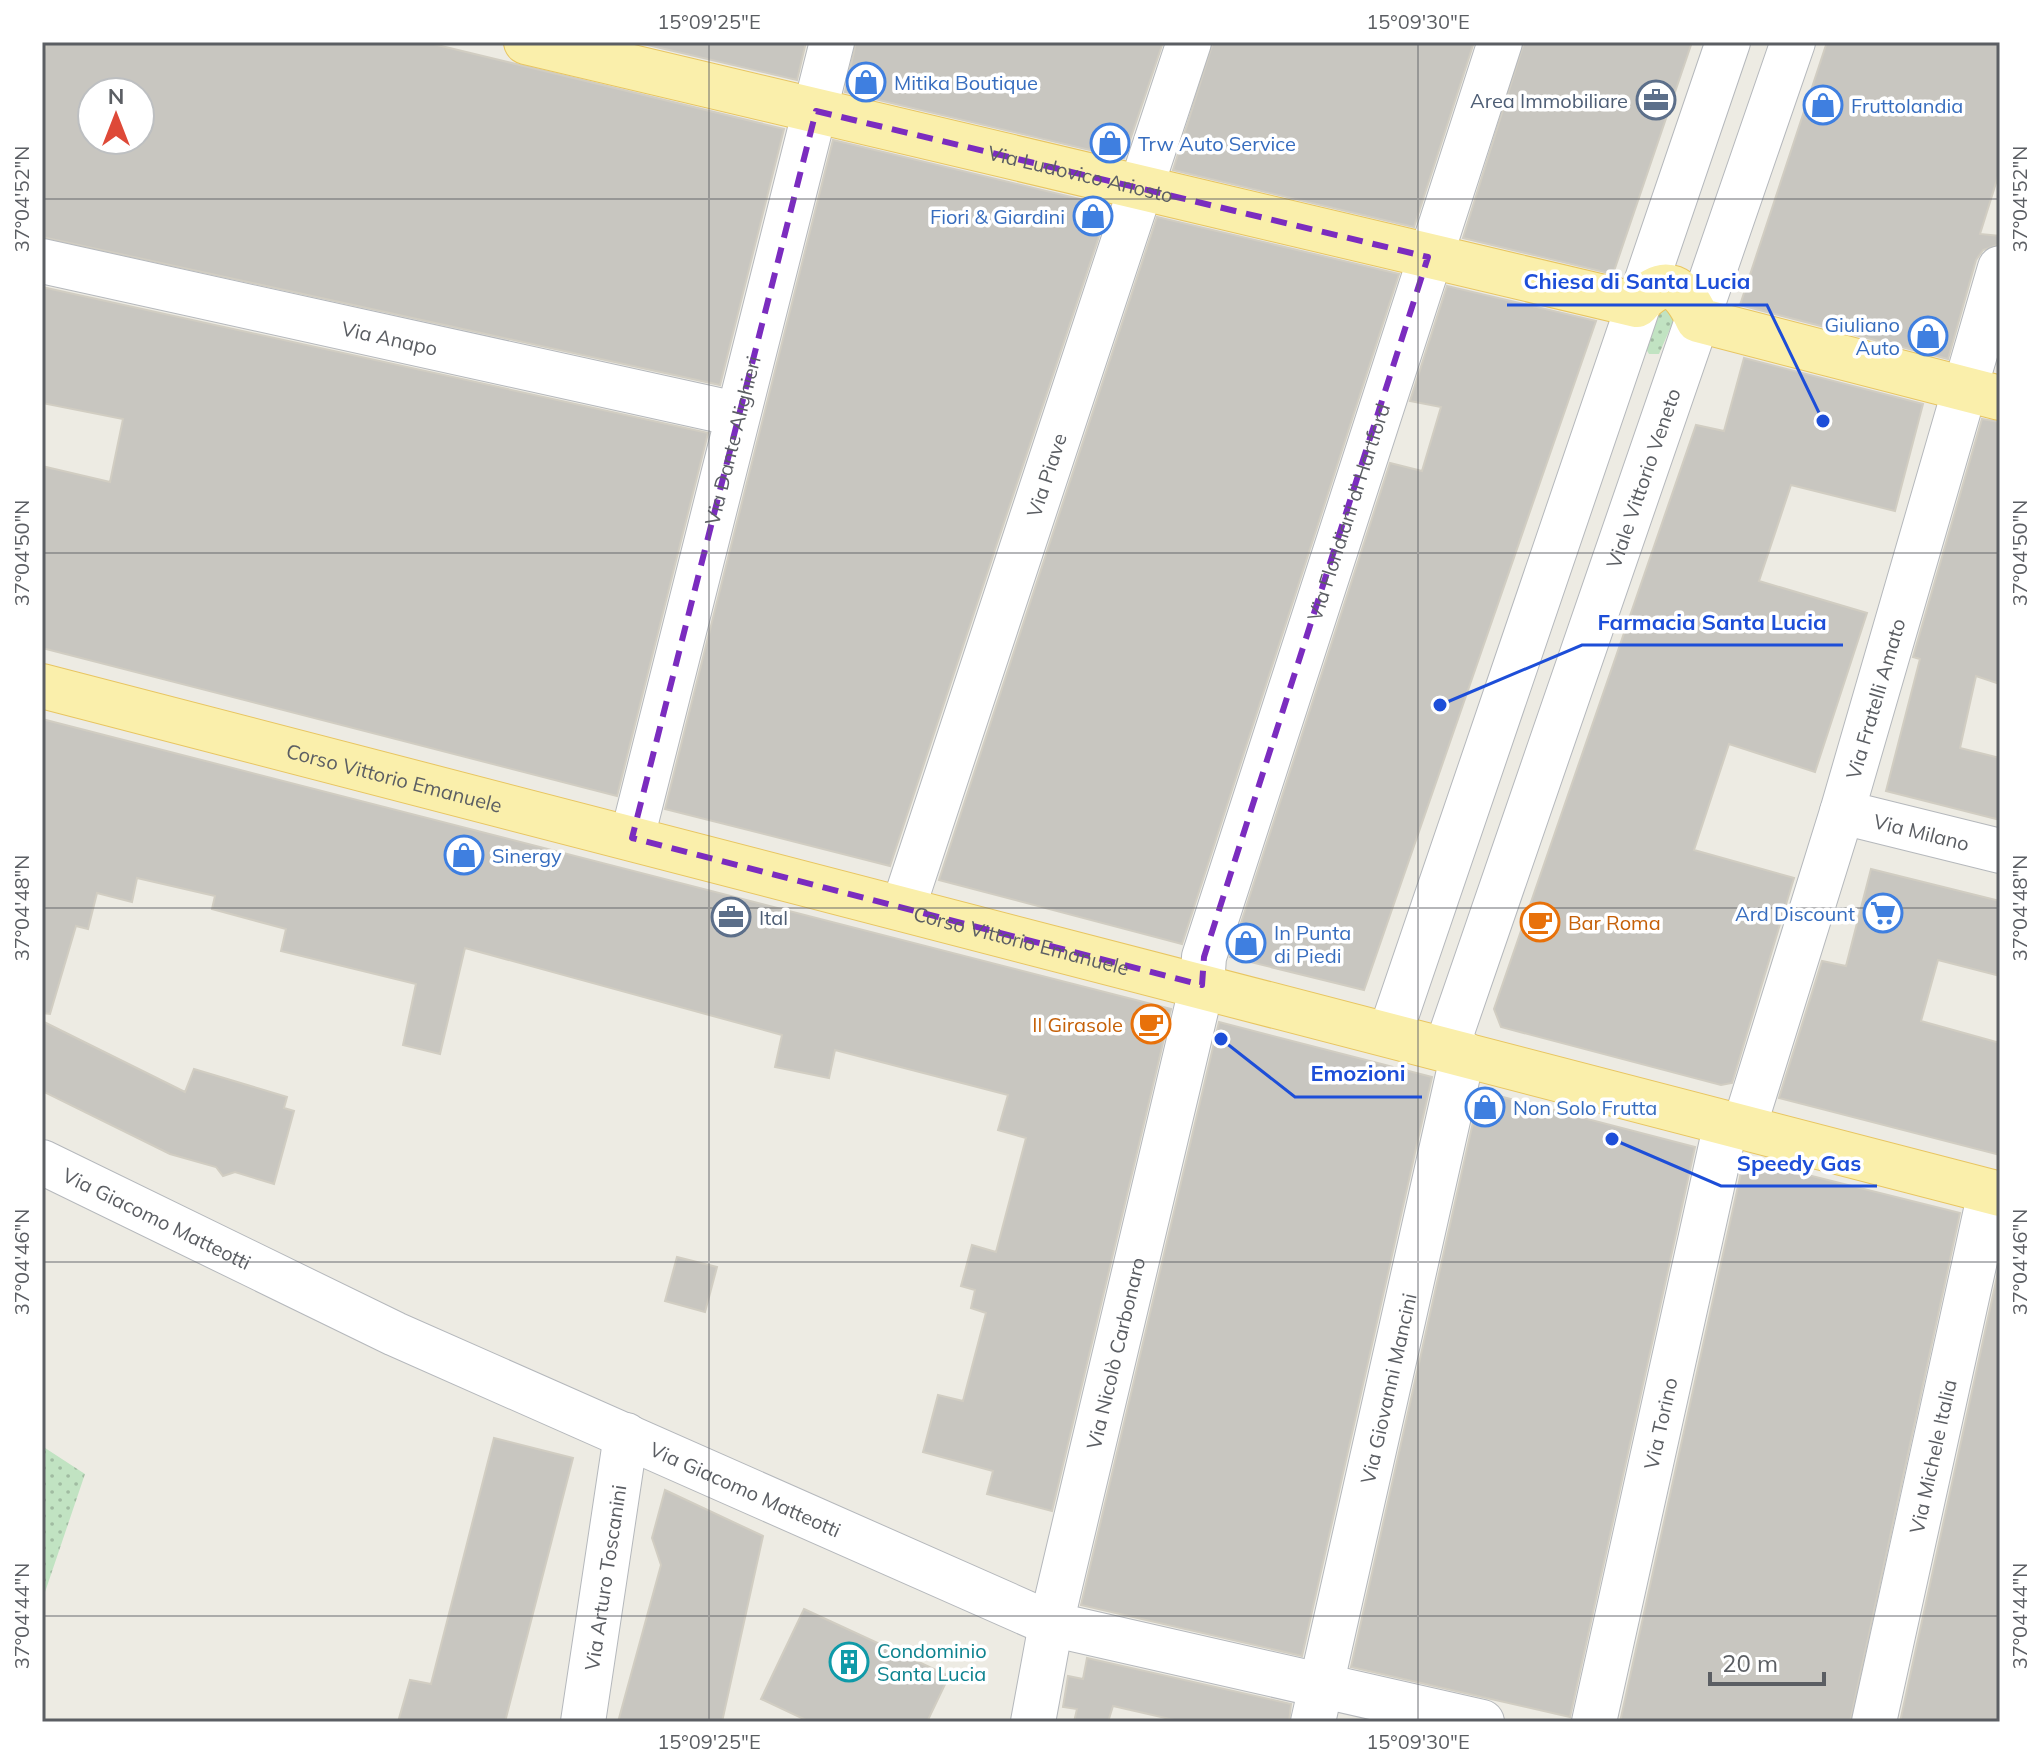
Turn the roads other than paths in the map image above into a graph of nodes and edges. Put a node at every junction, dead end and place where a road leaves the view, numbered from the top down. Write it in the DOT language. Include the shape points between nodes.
graph roads {
  1 [pos="526,42"];
  2 [pos="832,42"];
  3 [pos="1189,42"];
  4 [pos="1500,42"];
  5 [pos="1728,42"];
  6 [pos="1793,42"];
  7 [pos="816,111"];
  8 [pos="1140,189"];
  9 [pos="1428,257"];
  10 [pos="42,261"];
  11 [pos="2000,268"];
  12 [pos="1637,305"];
  13 [pos="1698,320"];
  14 [pos="1982,394"];
  15 [pos="736,414"];
  16 [pos="42,686"];
  17 [pos="1842,812"];
  18 [pos="632,838"];
  19 [pos="2000,851"];
  20 [pos="903,908"];
  21 [pos="1202,985"];
  22 [pos="1390,1034"];
  23 [pos="1454,1051"];
  24 [pos="1735,1125"];
  25 [pos="42,1162"];
  26 [pos="1995,1193"];
  27 [pos="626,1435"];
  28 [pos="1051,1624"];
  29 [pos="1317,1704"];
  30 [pos="583,1722"];
  31 [pos="1033,1722"];
  32 [pos="1482,1722"];
  33 [pos="1594,1722"];
  34 [pos="1874,1722"];
  1 -- 7 [label="main road, Via Ludovico Ariosto"];
  2 -- 7 [label="street, Via Dante Alighieri"];
  3 -- 8 [label="street, Via Piave"];
  4 -- 9 [label="street, Via Floridiani di Hartford"];
  5 -- 12 [label="street"];
  6 -- 13 [label="street, Viale Vittorio Veneto"];
  7 -- 8 [label="main road, Via Ludovico Ariosto"];
  7 -- 15 [label="street, Via Dante Alighieri"];
  8 -- 9 [label="main road, Via Ludovico Ariosto"];
  8 -- 20 [label="street, Via Piave"];
  9 -- 12 [label="main road, Via Ludovico Ariosto"];
  9 -- 21 [label="street, Via Floridiani di Hartford" via="1204,957"];
  10 -- 15 [label="street, Via Anapo"];
  11 -- 14 [label="street, Via Fratelli Amato"];
  12 -- 13 [label="main road" via="1650,290 1669,286 1687,294"];
  12 -- 22 [label="street"];
  13 -- 14 [label="main road"];
  13 -- 23 [label="street, Viale Vittorio Veneto"];
  14 -- 17 [label="street, Via Fratelli Amato"];
  15 -- 18 [label="street, Via Dante Alighieri"];
  16 -- 18 [label="main road, Corso Vittorio Emanuele"];
  17 -- 19 [label="street, Via Milano"];
  17 -- 24 [label="street, Via Fratelli Amato"];
  18 -- 20 [label="main road, Corso Vittorio Emanuele"];
  20 -- 21 [label="main road, Corso Vittorio Emanuele"];
  21 -- 22 [label="main road, Corso Vittorio Emanuele"];
  21 -- 28 [label="street, Via Nicolò Carbonaro"];
  22 -- 23 [label="main road, Corso Vittorio Emanuele"];
  23 -- 24 [label="main road, Corso Vittorio Emanuele"];
  23 -- 29 [label="street, Via Giovanni Mancini"];
  24 -- 26 [label="main road, Corso Vittorio Emanuele"];
  24 -- 33 [label="street, Via Torino"];
  25 -- 27 [label="street, Via Giacomo Matteotti" via="395,1334"];
  26 -- 34 [label="street, Via Michele Italia"];
  27 -- 28 [label="street, Via Giacomo Matteotti"];
  27 -- 30 [label="street, Via Arturo Toscanini"];
  28 -- 29 [label="street, Via Giacomo Matteotti"];
  28 -- 31 [label="street, Via Nicolò Carbonaro"];
  29 -- 32 [label="street, Via Giacomo Matteotti"];
}
